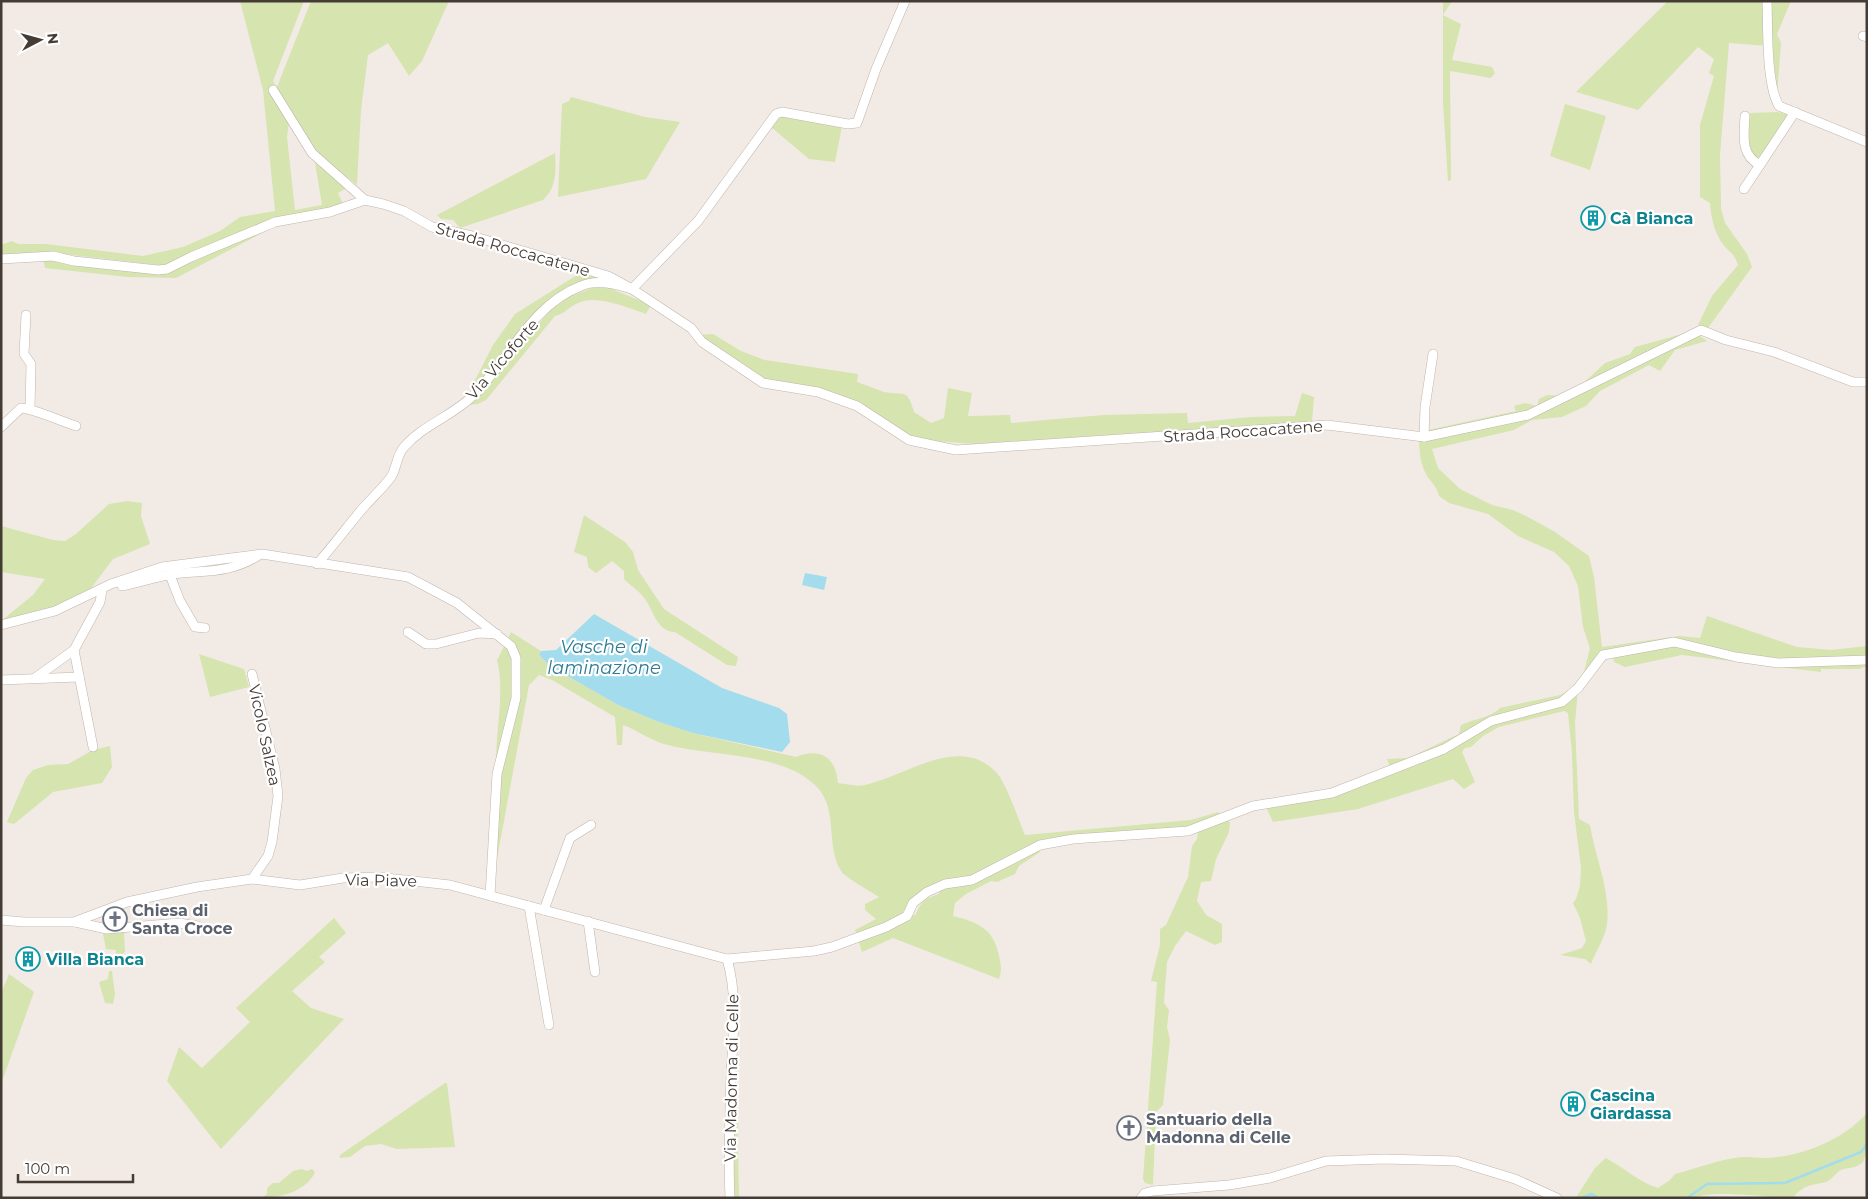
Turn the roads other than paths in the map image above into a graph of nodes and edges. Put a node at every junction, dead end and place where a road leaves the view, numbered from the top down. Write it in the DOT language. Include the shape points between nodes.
graph roads {
  1 [pos="905,1"];
  2 [pos="1767,1"];
  3 [pos="273,90"];
  4 [pos="1795,112"];
  5 [pos="1745,116"];
  6 [pos="1867,142"];
  7 [pos="1760,165"];
  8 [pos="1744,189"];
  9 [pos="365,200"];
  10 [pos="1,259"];
  11 [pos="632,289"];
  12 [pos="26,314"];
  13 [pos="1433,354"];
  14 [pos="1867,382"];
  15 [pos="30,408"];
  16 [pos="76,426"];
  17 [pos="1,427"];
  18 [pos="1424,437"];
  19 [pos="262,554"];
  20 [pos="317,564"];
  21 [pos="170,575"];
  22 [pos="111,584"];
  23 [pos="102,590"];
  24 [pos="1,625"];
  25 [pos="205,628"];
  26 [pos="408,632"];
  27 [pos="498,634"];
  28 [pos="74,650"];
  29 [pos="1867,660"];
  30 [pos="252,674"];
  31 [pos="79,676"];
  32 [pos="35,678"];
  33 [pos="1,680"];
  34 [pos="93,747"];
  35 [pos="591,825"];
  36 [pos="252,880"];
  37 [pos="490,896"];
  38 [pos="530,906"];
  39 [pos="544,910"];
  40 [pos="1,920"];
  41 [pos="588,921"];
  42 [pos="75,922"];
  43 [pos="198,926"];
  44 [pos="728,959"];
  45 [pos="595,972"];
  46 [pos="549,1025"];
  47 [pos="1143,1195"];
  48 [pos="730,1198"];
  49 [pos="1557,1198"];
  1 -- 11 [label="street" via="857,123 782,112 776,114 698,221"];
  2 -- 4 [label="street" via="1774,98 1779,106"];
  3 -- 9 [label="street, Strada Roccacatene" via="312,153"];
  4 -- 6 [label="street"];
  4 -- 7 [label="street"];
  5 -- 7 [label="street" via="1746,150"];
  7 -- 8 [label="street"];
  9 -- 10 [label="street" via="330,212 275,222 167,269 74,261 53,256"];
  9 -- 11 [label="street, Strada Roccacatene" via="404,211 432,227 584,268"];
  11 -- 18 [label="street, Strada Roccacatene" via="691,328 702,342 763,383 818,392 857,406 909,440 956,450 1327,425"];
  11 -- 20 [label="street, Via Vicoforte" via="591,283 554,302 536,319 476,393 404,446 390,478"];
  12 -- 15 [label="street" via="24,354 31,364"];
  13 -- 18 [label="street"];
  14 -- 18 [label="street, Strada Roccacatene" via="1853,382 1774,352 1701,330 1528,415"];
  15 -- 16 [label="street" via="38,414"];
  15 -- 17 [label="street" via="21,408"];
  19 -- 20 [label="street"];
  19 -- 21 [label="street" via="236,567"];
  19 -- 22 [label="street" via="162,568"];
  20 -- 27 [label="street" via="408,577 457,603"];
  21 -- 22 [label="street" via="118,586"];
  21 -- 25 [label="street" via="195,627"];
  22 -- 23 [label="street"];
  23 -- 24 [label="street" via="56,611"];
  23 -- 28 [label="street" via="100,602"];
  26 -- 27 [label="street" via="426,644 479,633"];
  27 -- 37 [label="street" via="512,646 517,675 516,698 496,774"];
  28 -- 31 [label="street"];
  28 -- 32 [label="street"];
  29 -- 44 [label="street, Via Piave" via="1778,663 1674,642 1604,655 1578,688 1562,702 1491,720 1444,749 1332,793 1253,806 1183,832 1073,839 1040,845 972,880 945,884 927,892 913,903 907,916 832,947"];
  30 -- 36 [label="street, Vicolo Salzea" via="275,769 278,796 270,849"];
  31 -- 32 [label="street"];
  31 -- 34 [label="street"];
  32 -- 33 [label="street"];
  35 -- 39 [label="street" via="570,838"];
  36 -- 37 [label="street, Via Piave" via="300,885 343,878 377,877 425,881"];
  36 -- 42 [label="street, Via Piave" via="197,887 127,902"];
  37 -- 38 [label="street, Via Piave"];
  38 -- 39 [label="street, Via Piave"];
  38 -- 46 [label="street"];
  39 -- 41 [label="street, Via Piave"];
  40 -- 42 [label="street, Via Piave"];
  41 -- 44 [label="street, Via Piave"];
  41 -- 45 [label="street"];
  42 -- 43 [label="street" via="107,929 170,924"];
  44 -- 48 [label="street, Via Madonna di Celle" via="733,977 734,1010 728,1153"];
  47 -- 49 [label="street" via="1270,1178 1326,1161 1385,1159 1456,1161 1514,1179"];
}
